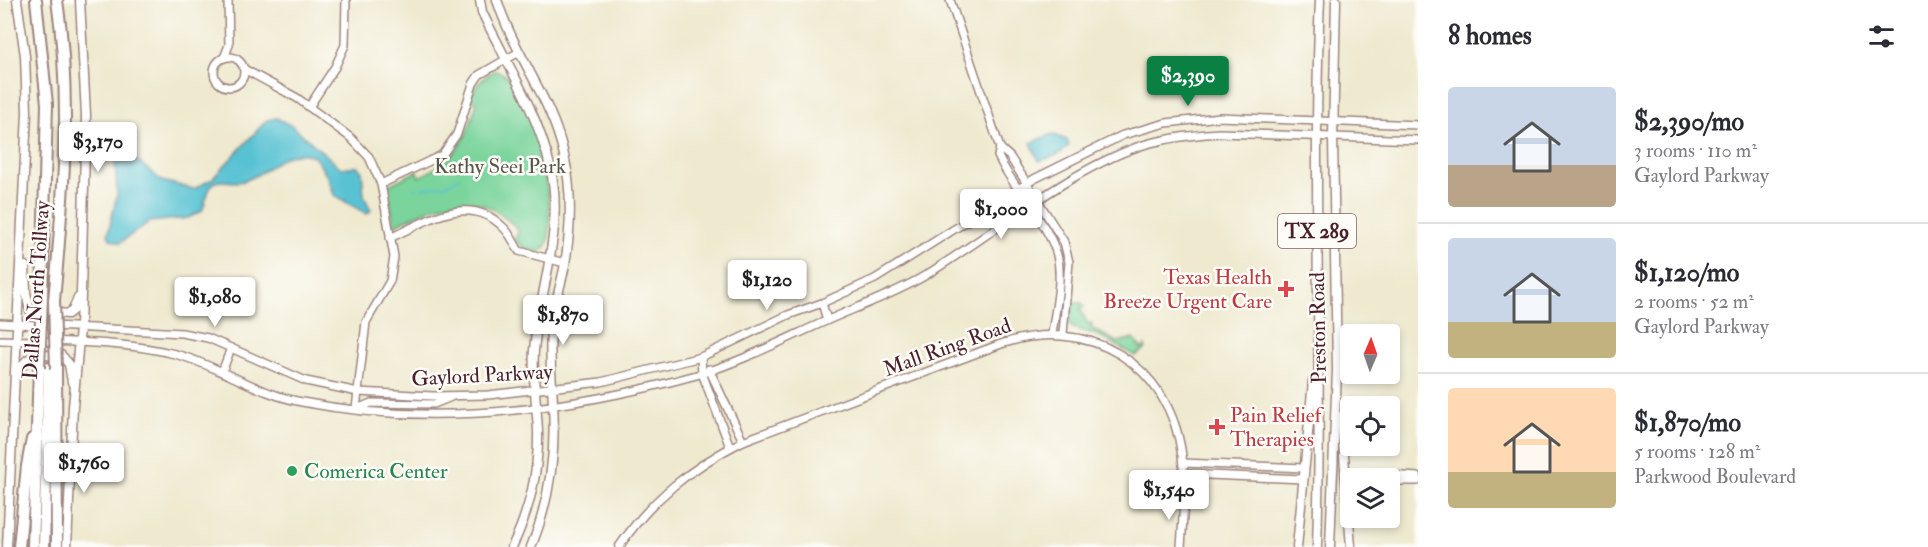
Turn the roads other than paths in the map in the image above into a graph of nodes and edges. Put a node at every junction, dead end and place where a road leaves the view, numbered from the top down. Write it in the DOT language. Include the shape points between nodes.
graph roads {
  1 [pos="17,0"];
  2 [pos="36,0"];
  3 [pos="57,0"];
  4 [pos="80,0"];
  5 [pos="228,0"];
  6 [pos="346,0"];
  7 [pos="480,0"];
  8 [pos="497,0"];
  9 [pos="950,0"];
  10 [pos="1320,0"];
  11 [pos="1336,0"];
  12 [pos="229,45"];
  13 [pos="519,52"];
  14 [pos="224,58"];
  15 [pos="234,58"];
  16 [pos="505,59"];
  17 [pos="244,69"];
  18 [pos="261,79"];
  19 [pos="242,80"];
  20 [pos="309,106"];
  21 [pos="1316,121"];
  22 [pos="1333,122"];
  23 [pos="1162,124"];
  24 [pos="1418,125"];
  25 [pos="1316,138"];
  26 [pos="1333,138"];
  27 [pos="1166,140"];
  28 [pos="1418,140"];
  29 [pos="1000,148"];
  30 [pos="381,184"];
  31 [pos="1026,184"];
  32 [pos="1017,190"];
  33 [pos="1039,202"];
  34 [pos="1029,208"];
  35 [pos="22,224"];
  36 [pos="390,238"];
  37 [pos="549,260"];
  38 [pos="565,263"];
  39 [pos="81,289"];
  40 [pos="1056,295"];
  41 [pos="1067,296"];
  42 [pos="822,303"];
  43 [pos="827,320"];
  44 [pos="0,323"];
  45 [pos="16,325"];
  46 [pos="80,328"];
  47 [pos="1052,334"];
  48 [pos="1063,334"];
  49 [pos="0,340"];
  50 [pos="16,340"];
  51 [pos="79,344"];
  52 [pos="231,348"];
  53 [pos="1336,356"];
  54 [pos="701,357"];
  55 [pos="1317,360"];
  56 [pos="48,368"];
  57 [pos="711,370"];
  58 [pos="222,372"];
  59 [pos="702,373"];
  60 [pos="14,388"];
  61 [pos="552,390"];
  62 [pos="535,391"];
  63 [pos="358,392"];
  64 [pos="457,395"];
  65 [pos="554,406"];
  66 [pos="73,407"];
  67 [pos="536,408"];
  68 [pos="356,409"];
  69 [pos="37,412"];
  70 [pos="742,441"];
  71 [pos="730,447"];
  72 [pos="1183,463"];
  73 [pos="1263,466"];
  74 [pos="1304,468"];
  75 [pos="1346,468"];
  76 [pos="1183,474"];
  77 [pos="1237,476"];
  78 [pos="1303,479"];
  79 [pos="1400,479"];
  80 [pos="1418,479"];
  81 [pos="1400,480"];
  82 [pos="1350,528"];
  83 [pos="7,547"];
  84 [pos="20,547"];
  85 [pos="33,547"];
  86 [pos="44,547"];
  87 [pos="57,547"];
  88 [pos="68,547"];
  89 [pos="513,547"];
  90 [pos="531,547"];
  91 [pos="620,547"];
  92 [pos="1181,547"];
  93 [pos="1298,547"];
  94 [pos="1317,547"];
  95 [pos="1330,547"];
  96 [pos="1351,547"];
  1 -- 35 [label="main road" via="27,112"];
  2 -- 56 [label="highway, Dallas North Tollway, bridge" via="47,104 42,296"];
  3 -- 56 [label="highway, Dallas North Tollway, bridge" via="67,105"];
  4 -- 39 [label="main road" via="86,115"];
  5 -- 12 [label="street"];
  6 -- 20 [label="street" via="345,45"];
  7 -- 16 [label="main road"];
  8 -- 13 [label="main road"];
  9 -- 29 [label="street"];
  10 -- 21 [label="main road, Preston Road / TX 289"];
  11 -- 22 [label="main road, Preston Road / TX 289"];
  12 -- 14 [label="street"];
  12 -- 15 [label="street"];
  13 -- 16 [label="street"];
  13 -- 38 [label="main road" via="548,108 564,155 569,195"];
  14 -- 15 [label="street"];
  14 -- 19 [label="street" via="215,68 220,83 232,87"];
  15 -- 17 [label="street"];
  16 -- 30 [label="street" via="479,75 473,84 457,134 442,155"];
  16 -- 37 [label="main road" via="532,112 550,166 555,214"];
  17 -- 18 [label="street"];
  17 -- 19 [label="street"];
  18 -- 19 [label="street"];
  18 -- 20 [label="street"];
  20 -- 30 [label="street" via="369,157"];
  21 -- 22 [label="street, Gaylord Parkway"];
  21 -- 23 [label="street, Gaylord Parkway" via="1220,117"];
  21 -- 25 [label="main road, Preston Road / TX 289"];
  22 -- 24 [label="street, Gaylord Parkway"];
  22 -- 26 [label="main road, Preston Road / TX 289"];
  23 -- 27 [label="street"];
  23 -- 31 [label="street, Gaylord Parkway" via="1111,139"];
  25 -- 26 [label="street, Gaylord Parkway"];
  25 -- 27 [label="street, Gaylord Parkway" via="1220,133"];
  25 -- 55 [label="main road, Preston Road / TX 289"];
  26 -- 28 [label="street, Gaylord Parkway"];
  26 -- 53 [label="main road, Preston Road / TX 289"];
  27 -- 33 [label="street, Gaylord Parkway" via="1113,157"];
  29 -- 31 [label="street"];
  29 -- 32 [label="street" via="998,156"];
  30 -- 36 [label="street"];
  31 -- 32 [label="street, Gaylord Parkway"];
  31 -- 33 [label="street"];
  32 -- 34 [label="street"];
  32 -- 42 [label="street, Gaylord Parkway" via="875,279"];
  33 -- 34 [label="street, Gaylord Parkway"];
  33 -- 41 [label="street" via="1064,242 1069,262"];
  34 -- 40 [label="street" via="1057,256"];
  34 -- 43 [label="street, Gaylord Parkway" via="924,277"];
  35 -- 39 [label="main road" via="30,310 71,313"];
  35 -- 45 [label="main road"];
  36 -- 37 [label="street" via="422,221 464,209 503,227 519,250"];
  36 -- 63 [label="street" via="394,257 390,282 366,322"];
  37 -- 38 [label="street"];
  37 -- 62 [label="main road" via="534,351"];
  38 -- 61 [label="main road" via="551,329"];
  39 -- 46 [label="main road"];
  40 -- 41 [label="street"];
  40 -- 47 [label="street"];
  41 -- 48 [label="street"];
  42 -- 43 [label="street"];
  42 -- 54 [label="street, Gaylord Parkway"];
  43 -- 57 [label="street, Gaylord Parkway"];
  44 -- 45 [label="street, Gaylord Parkway"];
  45 -- 46 [label="street, Gaylord Parkway"];
  45 -- 50 [label="main road"];
  46 -- 51 [label="main road"];
  46 -- 52 [label="street, Gaylord Parkway" via="182,333"];
  47 -- 48 [label="street, Mall Ring Road"];
  47 -- 70 [label="street, Mall Ring Road" via="995,346"];
  48 -- 72 [label="street, Mall Ring Road" via="1102,345 1144,375 1169,411"];
  49 -- 50 [label="street, Gaylord Parkway"];
  50 -- 51 [label="street, Gaylord Parkway"];
  50 -- 60 [label="main road"];
  51 -- 58 [label="street, Gaylord Parkway" via="137,347 175,354"];
  51 -- 66 [label="main road"];
  52 -- 58 [label="street"];
  52 -- 63 [label="street, Gaylord Parkway" via="306,381"];
  53 -- 75 [label="main road"];
  53 -- 95 [label="main road, Preston Road / TX 289"];
  54 -- 57 [label="street"];
  54 -- 59 [label="street"];
  54 -- 61 [label="street, Gaylord Parkway"];
  55 -- 74 [label="main road"];
  55 -- 94 [label="main road, Preston Road / TX 289"];
  56 -- 69 [label="highway, Dallas North Tollway"];
  56 -- 86 [label="highway, Dallas North Tollway"];
  56 -- 87 [label="highway"];
  57 -- 59 [label="street, Gaylord Parkway"];
  57 -- 70 [label="street"];
  58 -- 68 [label="street, Gaylord Parkway" via="300,402"];
  59 -- 65 [label="street, Gaylord Parkway"];
  59 -- 71 [label="street"];
  60 -- 66 [label="main road" via="28,357 61,355 69,364"];
  60 -- 83 [label="main road"];
  61 -- 62 [label="street, Gaylord Parkway"];
  61 -- 65 [label="main road"];
  62 -- 64 [label="street, Gaylord Parkway"];
  62 -- 67 [label="main road"];
  63 -- 64 [label="street, Gaylord Parkway"];
  63 -- 68 [label="street"];
  64 -- 68 [label="street" via="434,404 371,403"];
  65 -- 67 [label="street, Gaylord Parkway"];
  65 -- 90 [label="main road" via="551,480 546,509"];
  66 -- 88 [label="main road"];
  67 -- 68 [label="street, Gaylord Parkway" via="461,413"];
  67 -- 89 [label="main road" via="535,478"];
  69 -- 84 [label="highway" via="27,466"];
  69 -- 85 [label="highway, Dallas North Tollway"];
  70 -- 71 [label="street, Mall Ring Road"];
  71 -- 91 [label="street, Mall Ring Road" via="675,483 638,521"];
  72 -- 73 [label="street"];
  72 -- 76 [label="street, Mall Ring Road"];
  73 -- 74 [label="street"];
  73 -- 77 [label="street" via="1241,471"];
  74 -- 78 [label="main road"];
  76 -- 77 [label="street"];
  76 -- 92 [label="street, Mall Ring Road"];
  77 -- 78 [label="street"];
  78 -- 93 [label="main road"];
  79 -- 80 [label="street"];
  80 -- 81 [label="street"];
  82 -- 96 [label="main road"];
}
